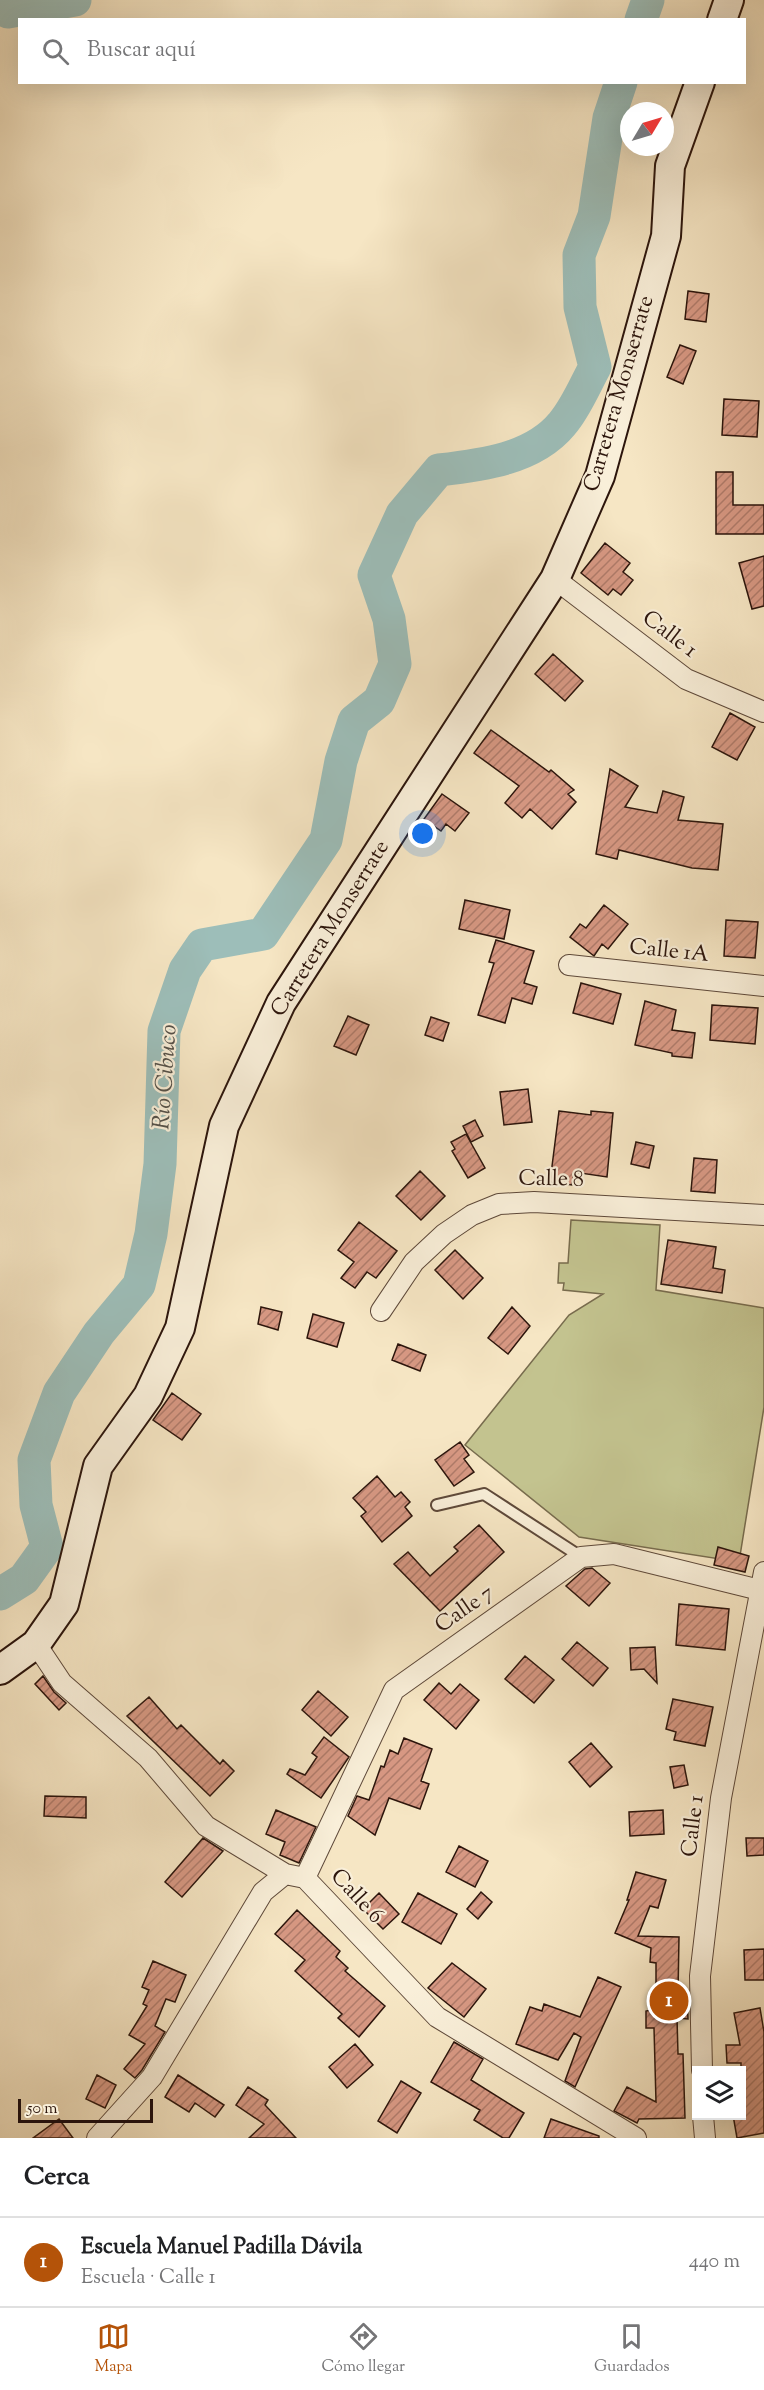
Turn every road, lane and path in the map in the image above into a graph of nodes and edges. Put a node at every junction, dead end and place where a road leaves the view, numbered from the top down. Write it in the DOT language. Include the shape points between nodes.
graph roads {
  1 [pos="729,0"];
  2 [pos="723,18"];
  3 [pos="699,84"];
  4 [pos="555,579"];
  5 [pos="764,712"];
  6 [pos="569,965"];
  7 [pos="764,986"];
  8 [pos="764,1215"];
  9 [pos="381,1311"];
  10 [pos="437,1505"];
  11 [pos="581,1557"];
  12 [pos="763,1584"];
  13 [pos="36,1644"];
  14 [pos="0,1670"];
  15 [pos="285,1874"];
  16 [pos="305,1878"];
  17 [pos="702,2066"];
  18 [pos="703,2120"];
  19 [pos="97,2138"];
  20 [pos="636,2138"];
  21 [pos="705,2138"];
  1 -- 2 [label="street"];
  3 -- 4 [label="street, Carretera Monserrate" via="670,166 666,236 600,476"];
  4 -- 5 [label="street, Calle 1" via="686,679"];
  4 -- 13 [label="street, Carretera Monserrate" via="280,1004 224,1126 180,1328 148,1396 98,1466 64,1604"];
  6 -- 7 [label="street, Calle 1A"];
  8 -- 9 [label="street, Calle 8" via="534,1202 499,1204 472,1215 444,1234 414,1262"];
  10 -- 11 [label="lane" via="484,1494"];
  11 -- 12 [label="street" via="614,1554"];
  11 -- 16 [label="street, Calle 7" via="394,1690"];
  12 -- 17 [label="street, Calle 1" via="721,1798 700,1976"];
  13 -- 14 [label="street, Carretera Monserrate"];
  13 -- 15 [label="street, Calle 6" via="62,1683 148,1758 206,1826"];
  15 -- 16 [label="street, Calle 6"];
  15 -- 19 [label="street" via="263,1892 152,2077"];
  16 -- 20 [label="street, Calle 6" via="437,2017"];
  18 -- 21 [label="street"];
}
